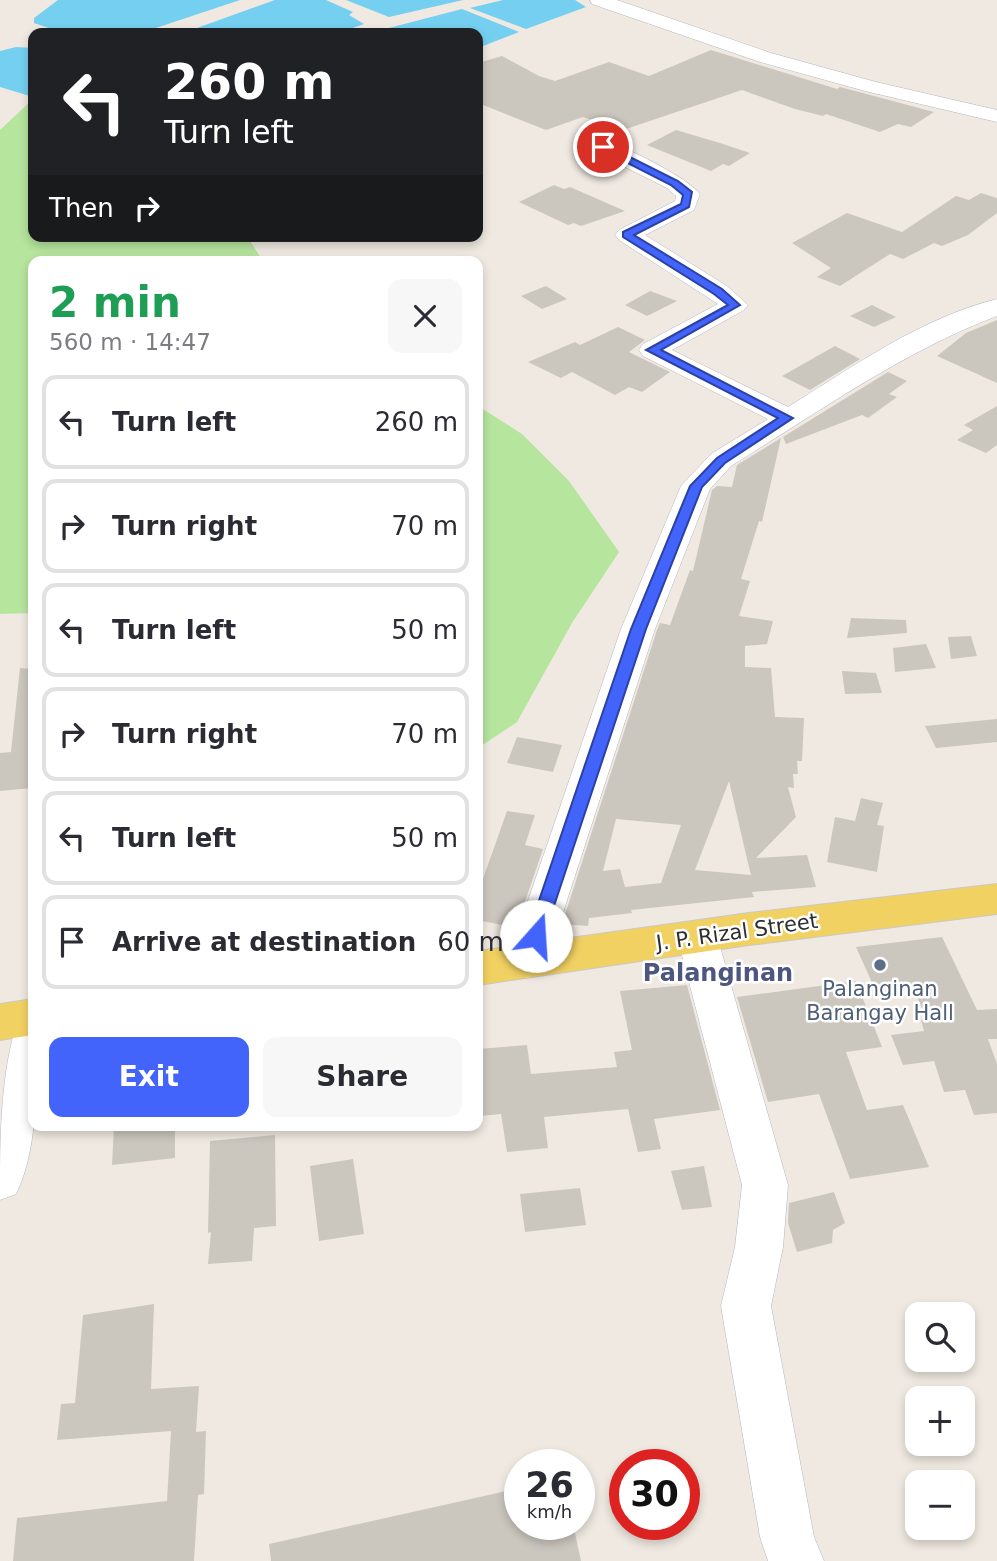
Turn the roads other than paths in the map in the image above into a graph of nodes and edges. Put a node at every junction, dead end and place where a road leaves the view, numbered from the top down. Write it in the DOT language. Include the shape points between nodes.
graph roads {
  1 [pos="599,0"];
  2 [pos="997,95"];
  3 [pos="969,110"];
  4 [pos="997,116"];
  5 [pos="603,147"];
  6 [pos="997,307"];
  7 [pos="787,418"];
  8 [pos="997,899"];
  9 [pos="697,936"];
  10 [pos="527,961"];
  11 [pos="483,967"];
  12 [pos="28,1018"];
  13 [pos="0,1022"];
  14 [pos="28,1054"];
  15 [pos="0,1180"];
  16 [pos="796,1561"];
  1 -- 3 [label="street" via="764,57"];
  2 -- 3 [label="street"];
  3 -- 4 [label="street"];
  5 -- 7 [label="street" via="688,194 685,205 627,234 735,305 652,350"];
  6 -- 7 [label="street" via="946,326"];
  7 -- 10 [label="street" via="721,460 696,486 638,629"];
  8 -- 9 [label="main road, J. P. Rizal Street"];
  9 -- 10 [label="main road, J. P. Rizal Street"];
  9 -- 16 [label="street" via="765,1185 759,1247 746,1306 787,1537"];
  10 -- 11 [label="main road, J. P. Rizal Street"];
  12 -- 13 [label="main road"];
  14 -- 15 [label="street"];
}
